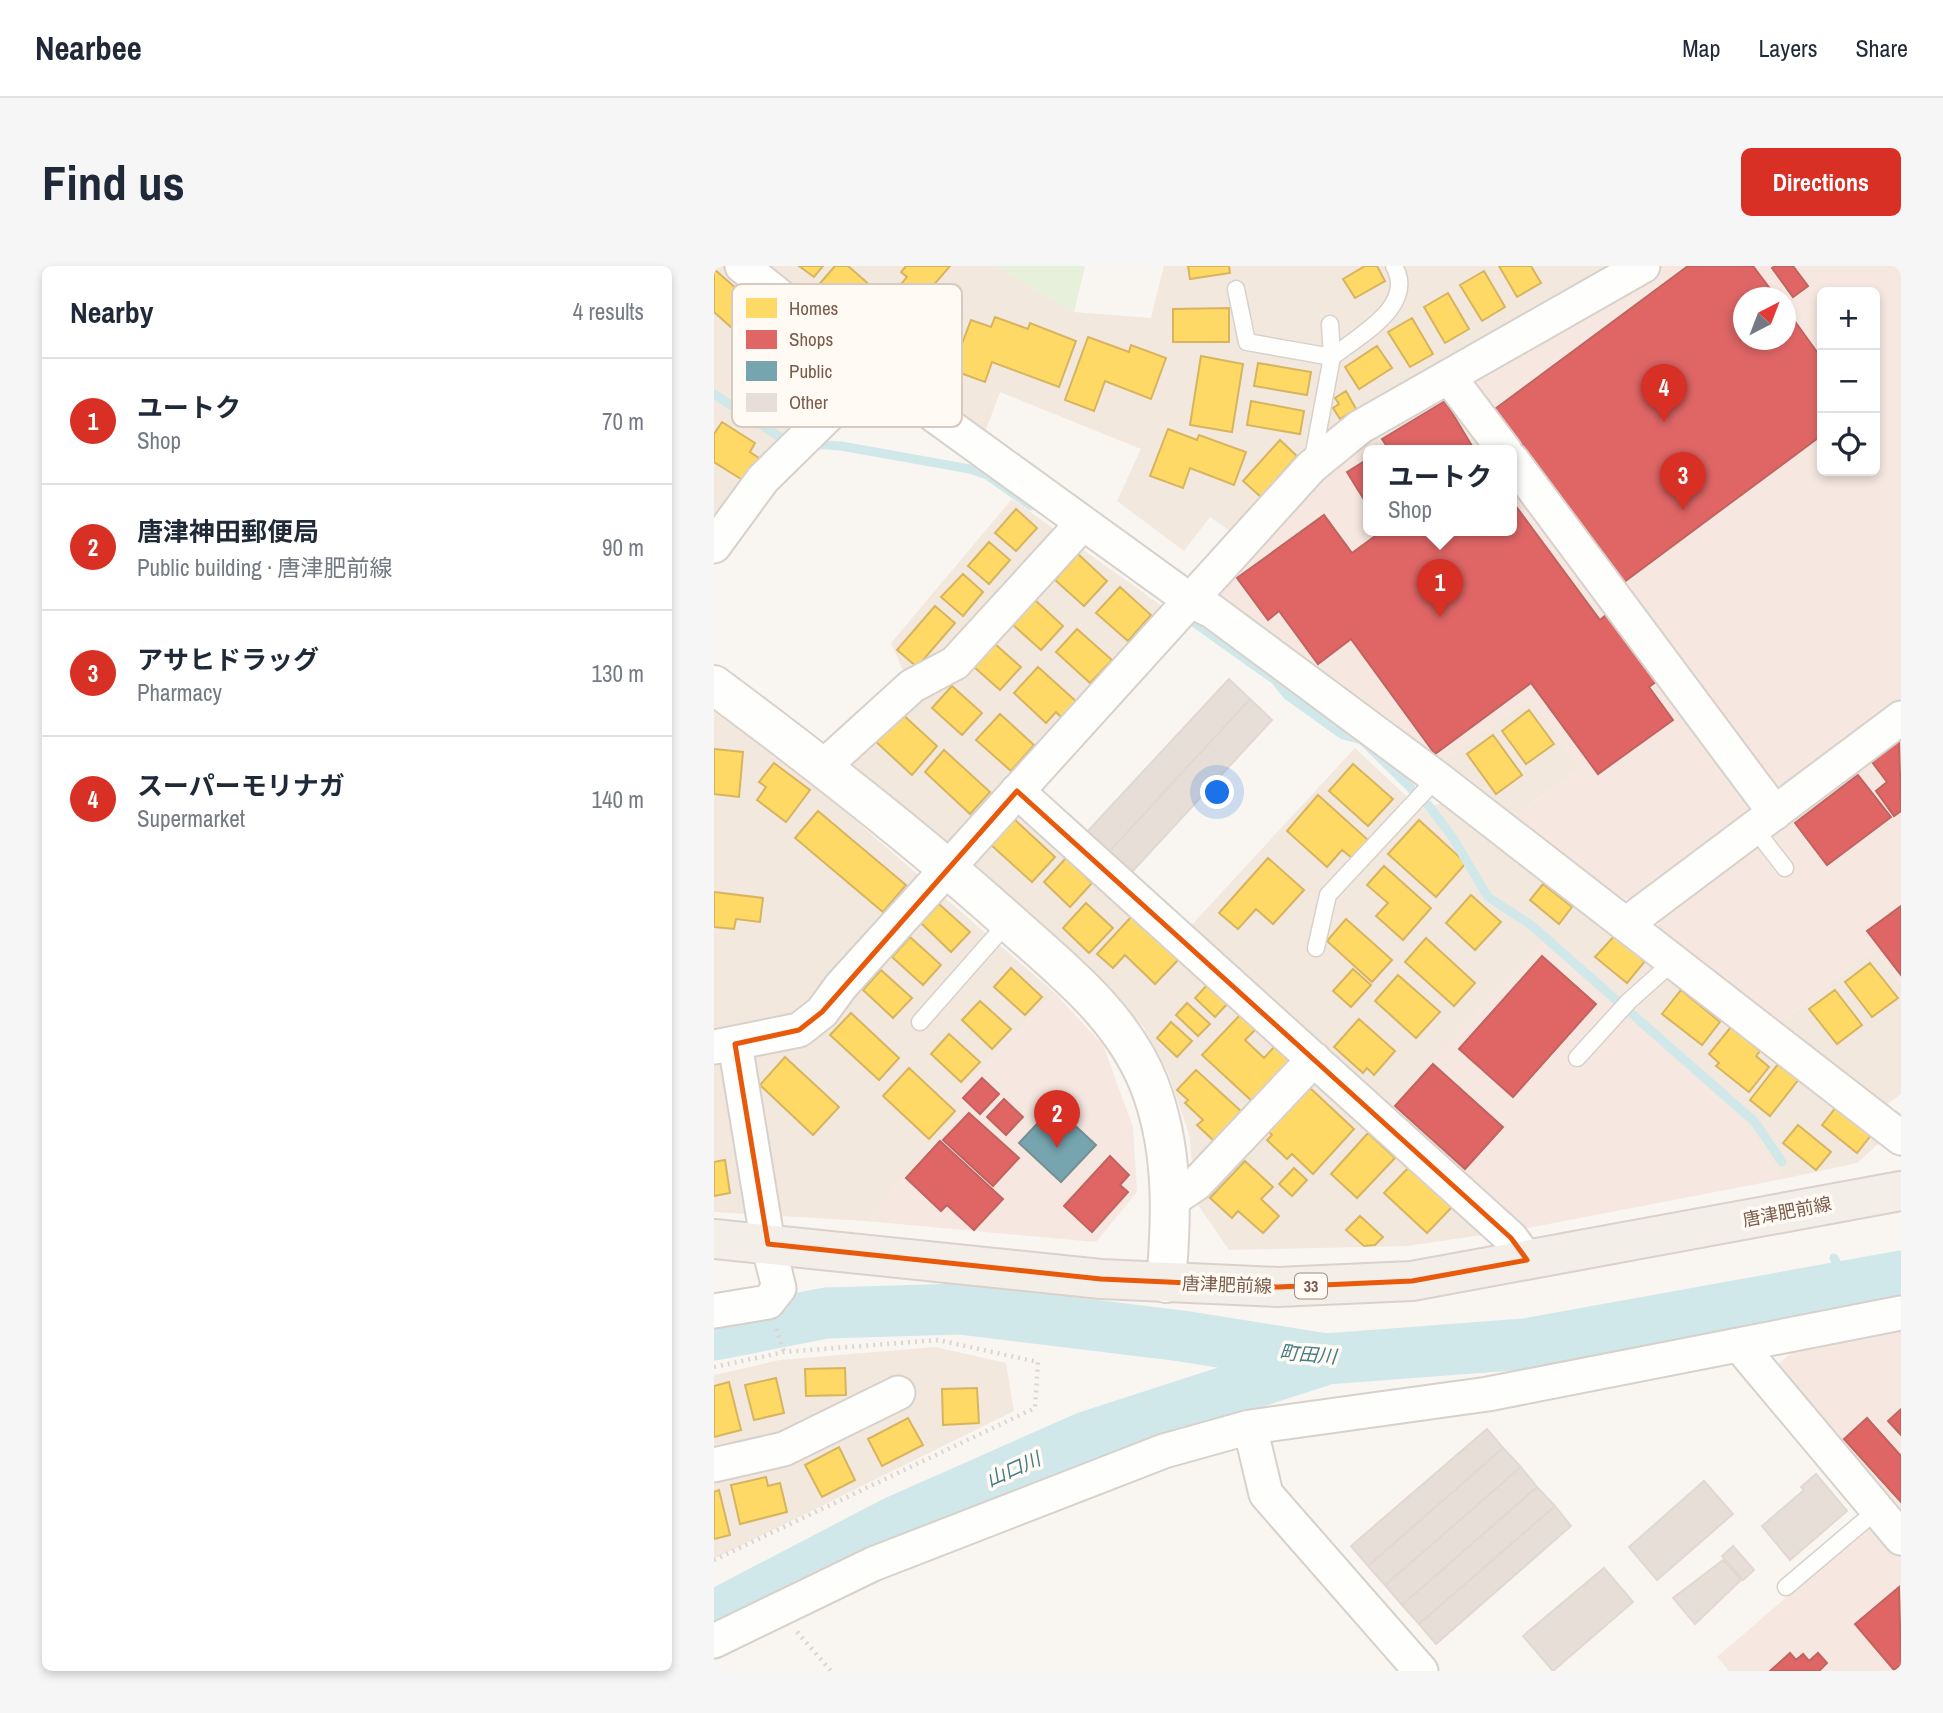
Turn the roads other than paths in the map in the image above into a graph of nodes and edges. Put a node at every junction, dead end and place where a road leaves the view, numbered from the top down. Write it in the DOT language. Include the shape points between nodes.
graph roads {
  1 [pos="743,266"];
  2 [pos="1394,266"];
  3 [pos="1643,266"];
  4 [pos="766,284"];
  5 [pos="1236,289"];
  6 [pos="1330,324"];
  7 [pos="1332,357"];
  8 [pos="1449,377"];
  9 [pos="815,427"];
  10 [pos="943,427"];
  11 [pos="1500,445"];
  12 [pos="1311,467"];
  13 [pos="1517,467"];
  14 [pos="719,526"];
  15 [pos="1073,533"];
  16 [pos="1183,610"];
  17 [pos="714,685"];
  18 [pos="1901,718"];
  19 [pos="824,766"];
  20 [pos="1432,783"];
  21 [pos="1017,792"];
  22 [pos="1765,820"];
  23 [pos="948,868"];
  24 [pos="1785,868"];
  25 [pos="1008,922"];
  26 [pos="1626,924"];
  27 [pos="1316,948"];
  28 [pos="1674,961"];
  29 [pos="920,1023"];
  30 [pos="725,1045"];
  31 [pos="1577,1058"];
  32 [pos="1314,1059"];
  33 [pos="1901,1138"];
  34 [pos="1901,1191"];
  35 [pos="1172,1200"];
  36 [pos="714,1239"];
  37 [pos="768,1244"];
  38 [pos="1527,1260"];
  39 [pos="1166,1283"];
  40 [pos="714,1311"];
  41 [pos="1901,1313"];
  42 [pos="1740,1346"];
  43 [pos="898,1393"];
  44 [pos="1251,1427"];
  45 [pos="714,1465"];
  46 [pos="1877,1510"];
  47 [pos="1901,1538"];
  48 [pos="1786,1587"];
  49 [pos="714,1641"];
  50 [pos="1421,1671"];
  1 -- 4 [label="street"];
  2 -- 7 [label="lane" via="1402,285 1397,301"];
  3 -- 8 [label="street"];
  5 -- 7 [label="lane" via="1247,342"];
  6 -- 7 [label="lane"];
  7 -- 12 [label="lane"];
  8 -- 11 [label="street"];
  8 -- 12 [label="street" via="1360,427"];
  9 -- 14 [label="street"];
  10 -- 15 [label="street"];
  12 -- 16 [label="street"];
  13 -- 22 [label="street"];
  15 -- 16 [label="street"];
  15 -- 19 [label="street" via="955,663 912,686"];
  16 -- 20 [label="street" via="1212,611"];
  16 -- 21 [label="street"];
  17 -- 19 [label="street"];
  18 -- 22 [label="street"];
  19 -- 23 [label="street"];
  20 -- 26 [label="street"];
  20 -- 27 [label="lane" via="1328,895"];
  21 -- 23 [label="street"];
  21 -- 32 [label="street"];
  22 -- 24 [label="lane"];
  22 -- 26 [label="street"];
  23 -- 25 [label="street"];
  23 -- 30 [label="street" via="821,1012 799,1030"];
  25 -- 29 [label="lane"];
  25 -- 35 [label="street" via="1094,999 1129,1044 1163,1128"];
  26 -- 28 [label="street"];
  28 -- 31 [label="lane"];
  28 -- 33 [label="street"];
  30 -- 37 [label="street"];
  32 -- 35 [label="street" via="1197,1183"];
  32 -- 38 [label="street" via="1511,1238"];
  34 -- 38 [label="main road, 唐津肥前線 / 33"];
  35 -- 39 [label="street"];
  36 -- 37 [label="main road, 唐津肥前線 / 33"];
  37 -- 39 [label="main road, 唐津肥前線 / 33"];
  37 -- 40 [label="street" via="779,1288 768,1302"];
  38 -- 39 [label="main road, 唐津肥前線 / 33" via="1412,1281 1278,1287"];
  41 -- 42 [label="street"];
  42 -- 44 [label="street" via="1488,1394"];
  42 -- 46 [label="street"];
  43 -- 45 [label="street" via="784,1449"];
  44 -- 49 [label="street" via="1164,1451 873,1563"];
  44 -- 50 [label="street" via="1266,1493"];
  46 -- 47 [label="street"];
  46 -- 48 [label="lane"];
}
